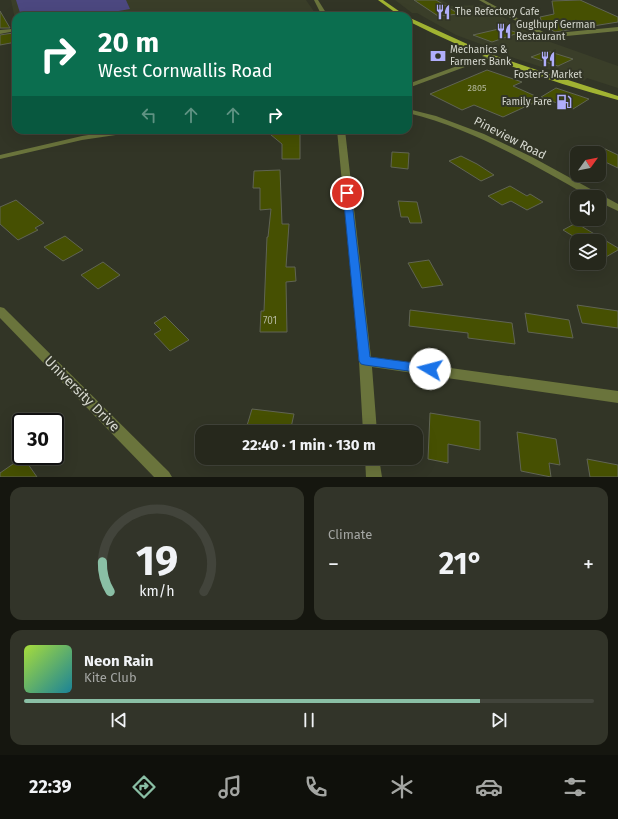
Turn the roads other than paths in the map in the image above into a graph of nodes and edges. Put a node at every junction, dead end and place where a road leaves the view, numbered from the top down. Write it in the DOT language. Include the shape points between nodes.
graph roads {
  1 [pos="316,0"];
  2 [pos="380,0"];
  3 [pos="495,0"];
  4 [pos="483,1"];
  5 [pos="323,12"];
  6 [pos="397,12"];
  7 [pos="412,21"];
  8 [pos="618,29"];
  9 [pos="12,31"];
  10 [pos="0,32"];
  11 [pos="490,56"];
  12 [pos="412,85"];
  13 [pos="618,98"];
  14 [pos="412,112"];
  15 [pos="109,134"];
  16 [pos="341,134"];
  17 [pos="0,157"];
  18 [pos="584,190"];
  19 [pos="606,201"];
  20 [pos="618,208"];
  21 [pos="0,311"];
  22 [pos="365,361"];
  23 [pos="618,397"];
  24 [pos="370,425"];
  25 [pos="373,465"];
  26 [pos="164,477"];
  27 [pos="374,477"];
  1 -- 5 [label="street"];
  2 -- 6 [label="main road"];
  3 -- 4 [label="street"];
  4 -- 8 [label="street" via="546,36"];
  7 -- 11 [label="main road" via="447,39"];
  9 -- 10 [label="street"];
  11 -- 12 [label="street"];
  11 -- 13 [label="main road"];
  14 -- 18 [label="street, Pineview Road" via="464,128"];
  15 -- 17 [label="street"];
  16 -- 22 [label="street"];
  19 -- 20 [label="street, Pineview Road"];
  21 -- 26 [label="street, University Drive"];
  22 -- 23 [label="street"];
  22 -- 24 [label="street"];
  25 -- 27 [label="street"];
}
